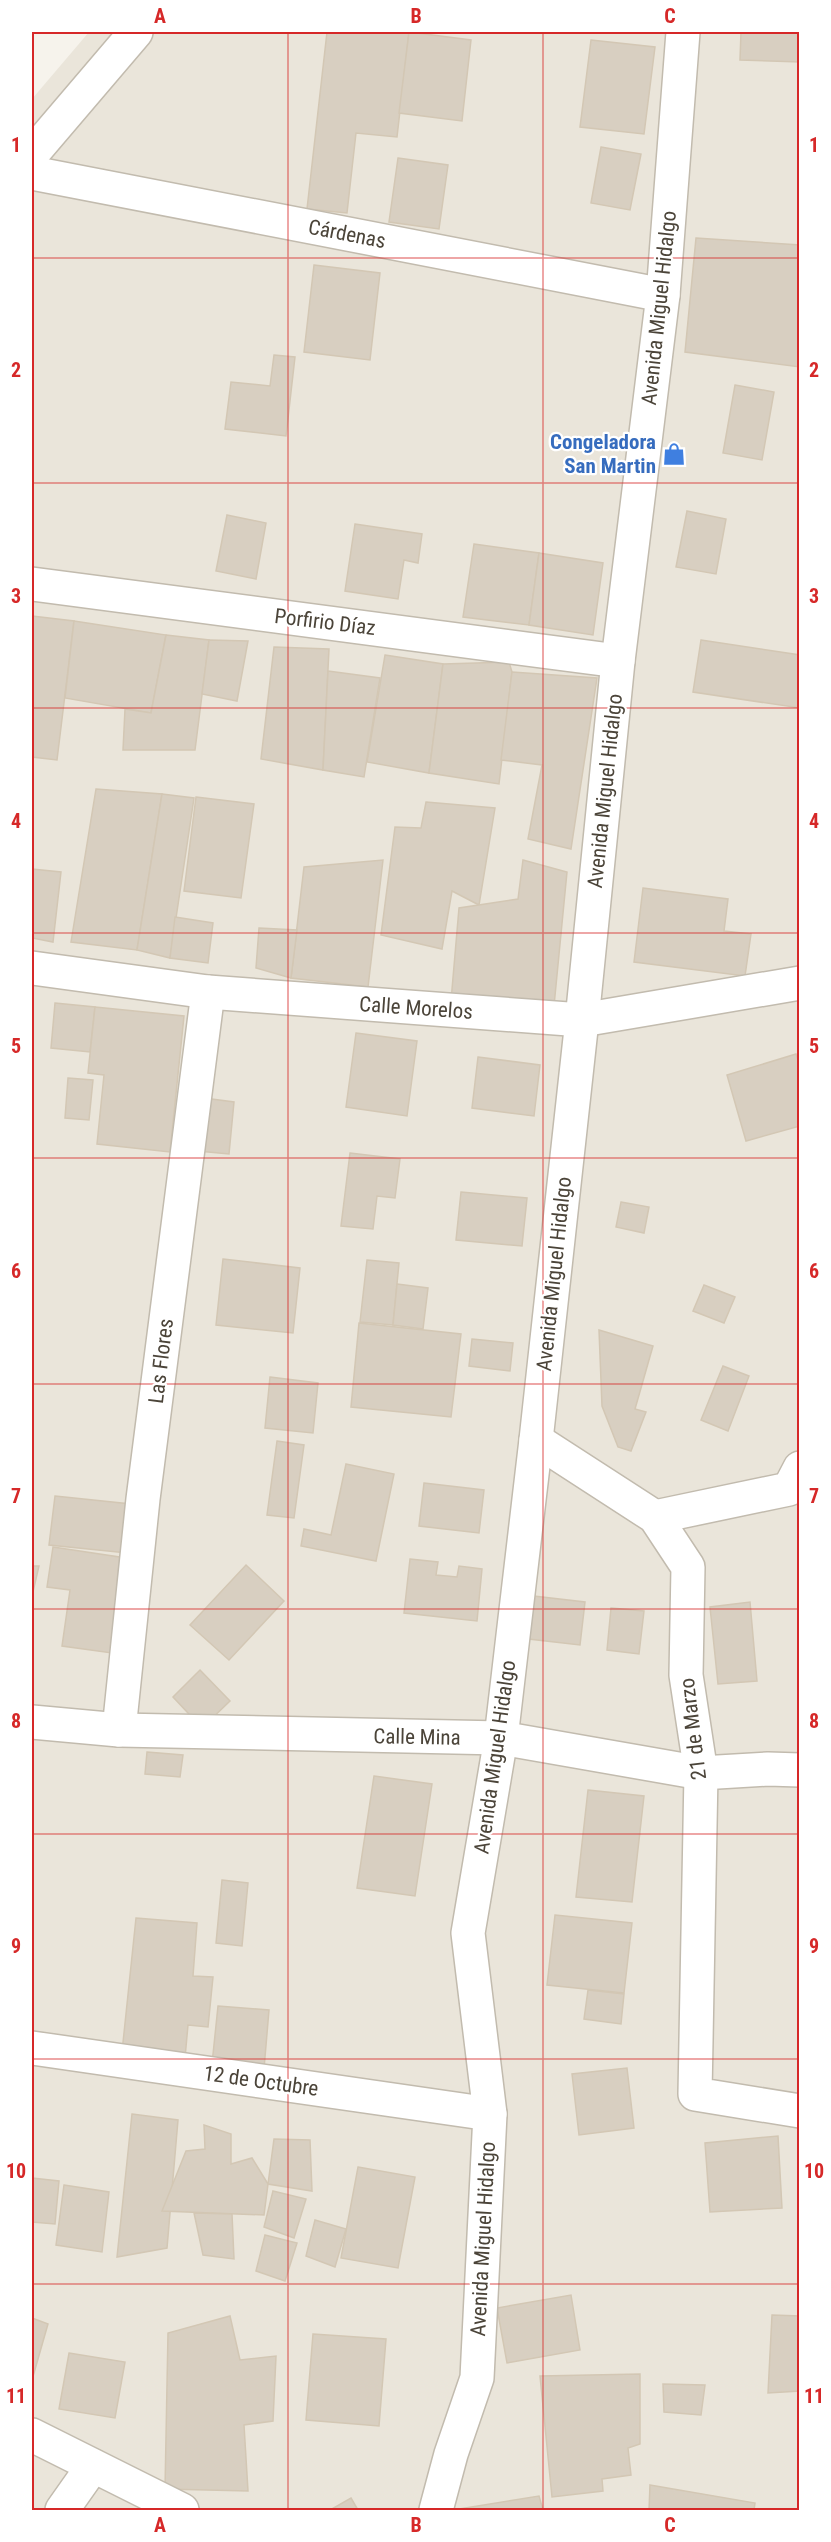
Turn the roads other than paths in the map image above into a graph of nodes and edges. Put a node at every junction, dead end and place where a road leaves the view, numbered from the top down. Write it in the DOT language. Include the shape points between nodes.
graph roads {
  1 [pos="136,32"];
  2 [pos="683,32"];
  3 [pos="32,154"];
  4 [pos="32,173"];
  5 [pos="663,295"];
  6 [pos="32,584"];
  7 [pos="618,661"];
  8 [pos="32,968"];
  9 [pos="800,983"];
  10 [pos="208,992"];
  11 [pos="582,1020"];
  12 [pos="536,1440"];
  13 [pos="800,1468"];
  14 [pos="655,1517"];
  15 [pos="32,1722"];
  16 [pos="119,1730"];
  17 [pos="501,1738"];
  18 [pos="800,1770"];
  19 [pos="701,1773"];
  20 [pos="32,2048"];
  21 [pos="800,2111"];
  22 [pos="490,2114"];
  23 [pos="32,2435"];
  24 [pos="93,2466"];
  25 [pos="62,2511"];
  26 [pos="182,2511"];
  27 [pos="436,2511"];
  1 -- 3 [label="street"];
  2 -- 5 [label="street, Avenida Miguel Hidalgo"];
  4 -- 5 [label="street, Cárdenas"];
  5 -- 7 [label="street, Avenida Miguel Hidalgo"];
  6 -- 7 [label="street, Porfirio Díaz"];
  7 -- 11 [label="street, Avenida Miguel Hidalgo"];
  8 -- 10 [label="street, Calle Morelos"];
  9 -- 11 [label="street, Calle Morelos"];
  10 -- 11 [label="street, Calle Morelos"];
  10 -- 16 [label="street, Las Flores" via="143,1499"];
  11 -- 12 [label="street, Avenida Miguel Hidalgo"];
  12 -- 14 [label="street, 21 de Marzo"];
  12 -- 17 [label="street, Avenida Miguel Hidalgo"];
  13 -- 14 [label="street" via="789,1489"];
  14 -- 19 [label="street, 21 de Marzo" via="688,1567 686,1675"];
  15 -- 16 [label="street, Calle Mina"];
  16 -- 17 [label="street, Calle Mina"];
  17 -- 19 [label="street, Calle Mina"];
  17 -- 22 [label="street, Avenida Miguel Hidalgo" via="468,1933"];
  18 -- 19 [label="street, Calle Mina"];
  19 -- 21 [label="street, 21 de Marzo" via="694,2094"];
  20 -- 22 [label="street, 12 de Octubre"];
  22 -- 27 [label="street, Avenida Miguel Hidalgo" via="477,2378"];
  23 -- 24 [label="street"];
  24 -- 25 [label="street"];
  24 -- 26 [label="street"];
}
